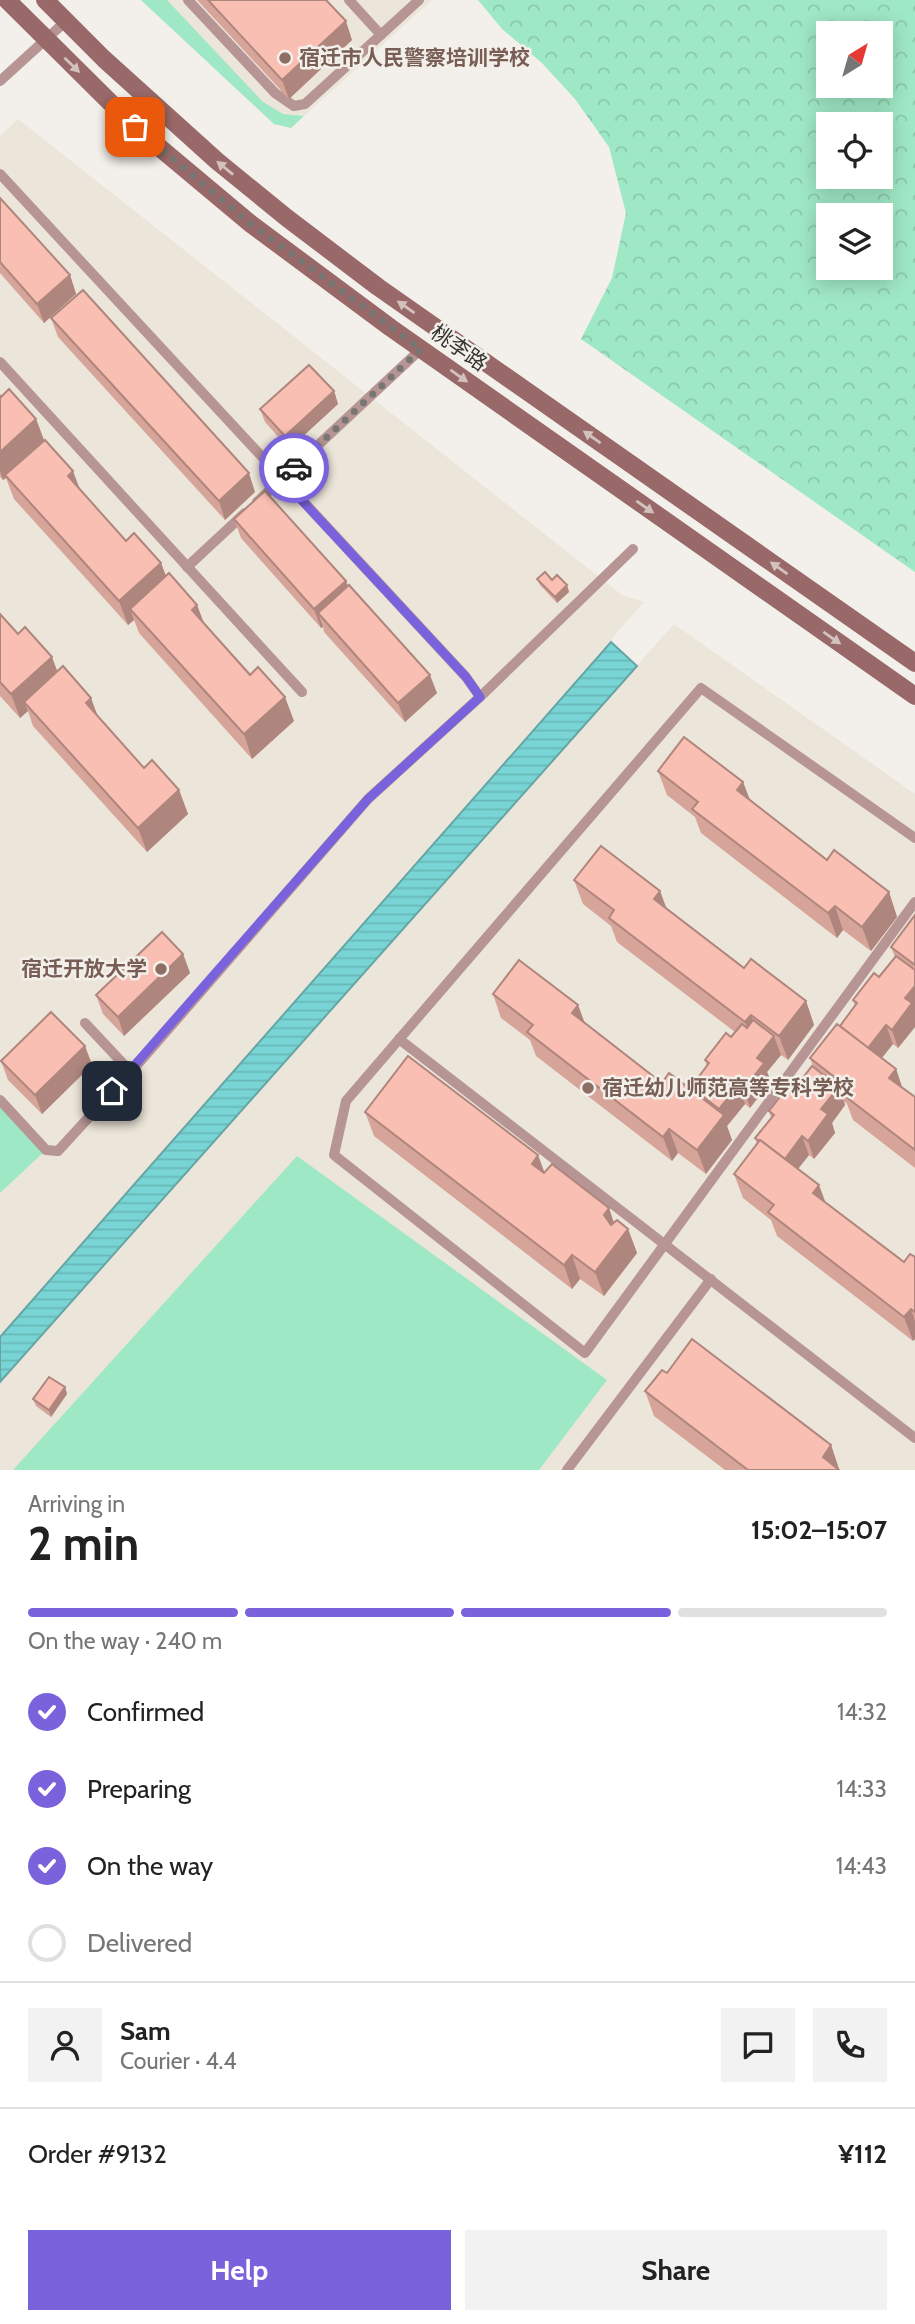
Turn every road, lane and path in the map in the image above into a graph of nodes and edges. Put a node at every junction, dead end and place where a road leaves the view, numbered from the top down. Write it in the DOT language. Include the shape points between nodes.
graph roads {
  1 [pos="6,0"];
  2 [pos="45,0"];
  3 [pos="188,0"];
  4 [pos="349,0"];
  5 [pos="419,0"];
  6 [pos="66,21"];
  7 [pos="381,35"];
  8 [pos="46,39"];
  9 [pos="0,81"];
  10 [pos="0,174"];
  11 [pos="421,349"];
  12 [pos="0,362"];
  13 [pos="282,479"];
  14 [pos="633,549"];
  15 [pos="187,567"];
  16 [pos="915,663"];
  17 [pos="302,692"];
  18 [pos="915,696"];
  19 [pos="480,697"];
  20 [pos="915,838"];
  21 [pos="915,902"];
  22 [pos="85,1023"];
  23 [pos="399,1039"];
  24 [pos="130,1071"];
  25 [pos="0,1100"];
  26 [pos="667,1244"];
  27 [pos="711,1279"];
  28 [pos="915,1438"];
  29 [pos="567,1470"];
  1 -- 8 [label="main road, 桃李路"];
  2 -- 6 [label="main road, 桃李路"];
  3 -- 7 [label="lane" via="275,93 294,106 305,104"];
  4 -- 7 [label="lane"];
  5 -- 7 [label="lane"];
  6 -- 8 [label="lane"];
  16 -- 6 [label="main road, 桃李路, one-way" via="378,288 217,162"];
  8 -- 9 [label="lane"];
  8 -- 11 [label="main road, 桃李路, one-way" via="135,127 251,224"];
  10 -- 13 [label="lane"];
  11 -- 13 [label="lane"];
  11 -- 18 [label="main road, 桃李路, one-way"];
  12 -- 15 [label="lane"];
  13 -- 15 [label="lane"];
  13 -- 19 [label="lane"];
  14 -- 19 [label="lane"];
  15 -- 17 [label="lane"];
  19 -- 24 [label="lane" via="368,799"];
  20 -- 23 [label="lane" via="701,688"];
  21 -- 26 [label="lane"];
  22 -- 24 [label="lane"];
  23 -- 26 [label="lane"];
  23 -- 26 [label="lane" via="346,1101 334,1155 585,1353"];
  24 -- 25 [label="lane" via="58,1150 46,1150"];
  26 -- 27 [label="lane"];
  27 -- 28 [label="lane"];
  27 -- 29 [label="lane"];
}
